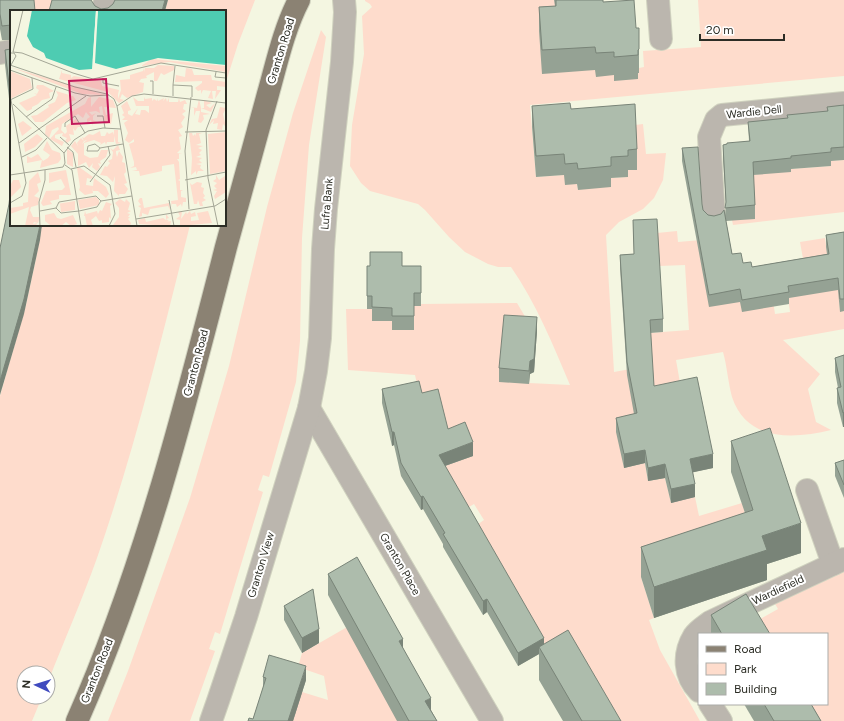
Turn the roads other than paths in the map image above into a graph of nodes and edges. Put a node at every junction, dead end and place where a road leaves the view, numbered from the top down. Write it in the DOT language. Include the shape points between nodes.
graph roads {
  1 [pos="105,0"];
  2 [pos="299,0"];
  3 [pos="344,0"];
  4 [pos="658,0"];
  5 [pos="103,10"];
  6 [pos="661,38"];
  7 [pos="10,50"];
  8 [pos="0,53"];
  9 [pos="844,102"];
  10 [pos="714,216"];
  11 [pos="309,408"];
  12 [pos="807,490"];
  13 [pos="838,562"];
  14 [pos="698,690"];
  15 [pos="711,705"];
  16 [pos="77,721"];
  17 [pos="211,721"];
  18 [pos="492,721"];
  19 [pos="721,721"];
  1 -- 5 [label="street"];
  2 -- 16 [label="main road, Granton Road" via="284,38 260,122 197,362 158,497 122,607"];
  3 -- 11 [label="street, Lufra Bank" via="342,62 323,249 320,338"];
  4 -- 6 [label="street"];
  7 -- 8 [label="street"];
  9 -- 10 [label="street, Wardie Dell" via="722,115 716,120 709,138"];
  11 -- 17 [label="street, Granton View" via="246,617"];
  11 -- 18 [label="street, Granton Place"];
  12 -- 13 [label="street, Wardiefield"];
  13 -- 14 [label="street, Wardiefield" via="702,628 690,644 686,664 688,675"];
  15 -- 19 [label="street"];
}
